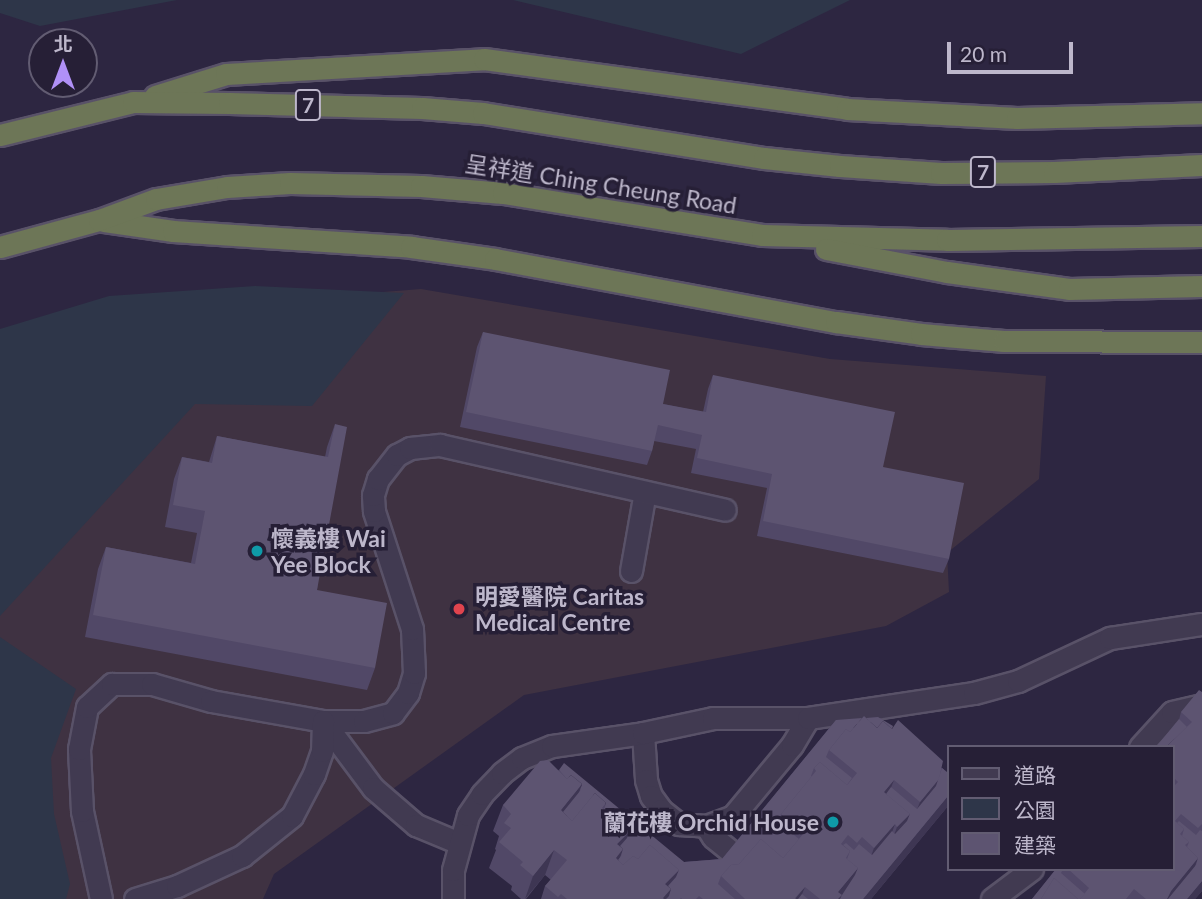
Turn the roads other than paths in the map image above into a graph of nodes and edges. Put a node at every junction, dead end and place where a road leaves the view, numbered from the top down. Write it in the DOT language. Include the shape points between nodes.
graph roads {
  1 [pos="133,102"];
  2 [pos="1202,113"];
  3 [pos="0,135"];
  4 [pos="1202,165"];
  5 [pos="99,220"];
  6 [pos="762,235"];
  7 [pos="1202,236"];
  8 [pos="0,247"];
  9 [pos="1202,286"];
  10 [pos="1202,342"];
  11 [pos="645,492"];
  12 [pos="726,510"];
  13 [pos="631,571"];
  14 [pos="1202,624"];
  15 [pos="1202,705"];
  16 [pos="808,718"];
  17 [pos="324,720"];
  18 [pos="642,733"];
  19 [pos="1142,745"];
  20 [pos="706,827"];
  21 [pos="459,842"];
  22 [pos="734,854"];
  23 [pos="1029,871"];
  24 [pos="101,899"];
  25 [pos="135,899"];
  26 [pos="453,899"];
  27 [pos="992,899"];
  1 -- 2 [label="highway" via="226,74 484,59 767,100 930,115 1106,118"];
  1 -- 3 [label="highway, 7"];
  1 -- 4 [label="highway, 7" via="483,113 764,158 941,173"];
  5 -- 6 [label="highway, 呈祥道 Ching Cheung Road" via="156,199 227,187 354,184 503,193"];
  5 -- 8 [label="highway, 呈祥道 Ching Cheung Road"];
  5 -- 10 [label="highway" via="173,230 411,247 921,334 1004,341"];
  6 -- 7 [label="highway, 呈祥道 Ching Cheung Road" via="933,240"];
  6 -- 9 [label="highway" via="947,272 1069,289"];
  11 -- 12 [label="street"];
  11 -- 13 [label="street"];
  11 -- 17 [label="street" via="440,445 410,448 397,455 378,479 374,511 412,629 414,673 408,693 393,713 364,721"];
  14 -- 16 [label="street" via="1110,638 1018,681 974,693"];
  15 -- 19 [label="street" via="1172,712"];
  16 -- 18 [label="street" via="713,718"];
  16 -- 20 [label="street" via="792,745 733,816"];
  17 -- 21 [label="street" via="373,788 416,825"];
  17 -- 24 [label="street" via="211,701 152,684 112,684 87,707 79,749 82,811"];
  17 -- 25 [label="street" via="322,751 292,816 242,856 177,886"];
  18 -- 20 [label="street" via="651,796 680,824"];
  18 -- 21 [label="street" via="552,746 522,758 482,794 468,815"];
  20 -- 22 [label="street"];
  21 -- 26 [label="street"];
  23 -- 27 [label="street"];
}
